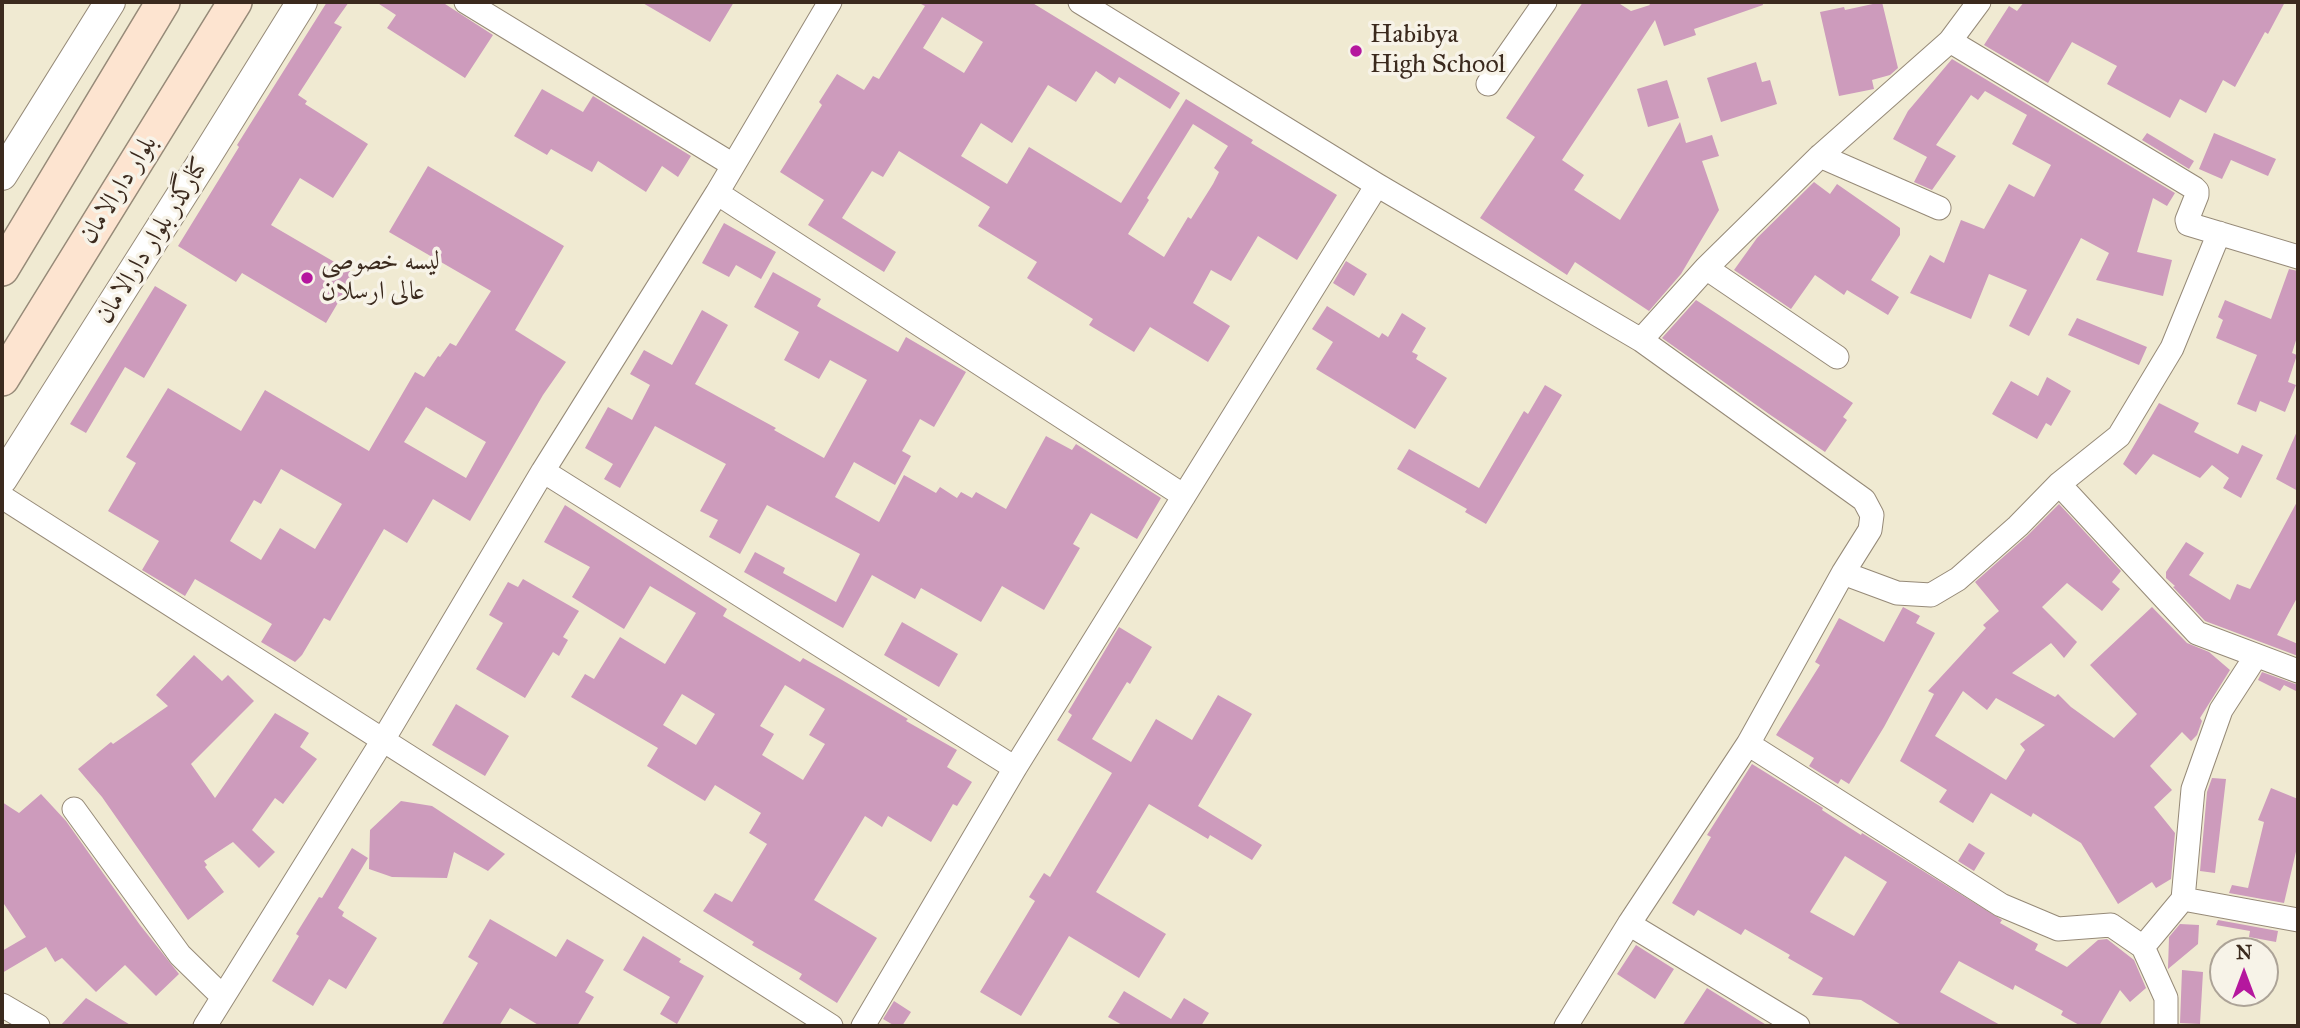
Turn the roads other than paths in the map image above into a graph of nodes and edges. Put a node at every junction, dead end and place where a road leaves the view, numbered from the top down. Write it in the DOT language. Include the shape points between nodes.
graph roads {
  1 [pos="110,2"];
  2 [pos="163,2"];
  3 [pos="235,2"];
  4 [pos="302,2"];
  5 [pos="466,2"];
  6 [pos="830,2"];
  7 [pos="1080,2"];
  8 [pos="1545,2"];
  9 [pos="1979,2"];
  10 [pos="1950,41"];
  11 [pos="1488,84"];
  12 [pos="1820,156"];
  13 [pos="733,165"];
  14 [pos="2,175"];
  15 [pos="1377,185"];
  16 [pos="717,193"];
  17 [pos="1939,208"];
  18 [pos="2219,233"];
  19 [pos="2298,257"];
  20 [pos="1706,268"];
  21 [pos="2,269"];
  22 [pos="1641,340"];
  23 [pos="1837,357"];
  24 [pos="2,379"];
  25 [pos="544,471"];
  26 [pos="2,479"];
  27 [pos="2059,484"];
  28 [pos="1184,496"];
  29 [pos="2,497"];
  30 [pos="1843,573"];
  31 [pos="2256,656"];
  32 [pos="2298,671"];
  33 [pos="383,740"];
  34 [pos="1748,744"];
  35 [pos="1015,768"];
  36 [pos="75,809"];
  37 [pos="2183,899"];
  38 [pos="2298,920"];
  39 [pos="1629,924"];
  40 [pos="2143,947"];
  41 [pos="223,997"];
  42 [pos="2,1005"];
  43 [pos="38,1026"];
  44 [pos="205,1026"];
  45 [pos="831,1026"];
  46 [pos="863,1026"];
  47 [pos="1566,1026"];
  48 [pos="1798,1026"];
  49 [pos="2166,1026"];
  1 -- 14 [label="street"];
  2 -- 21 [label="main road"];
  3 -- 24 [label="main road, بلوار دارالامان"];
  4 -- 26 [label="street, کنارگذر بلوار دارالامان"];
  5 -- 13 [label="street"];
  6 -- 13 [label="street"];
  7 -- 15 [label="street"];
  8 -- 11 [label="street"];
  9 -- 10 [label="street"];
  10 -- 12 [label="street"];
  10 -- 18 [label="street" via="2194,188 2197,195 2188,224"];
  12 -- 17 [label="street"];
  12 -- 20 [label="street"];
  13 -- 16 [label="street"];
  15 -- 22 [label="street"];
  15 -- 28 [label="street"];
  16 -- 25 [label="street"];
  16 -- 28 [label="street"];
  18 -- 19 [label="street"];
  18 -- 27 [label="street" via="2172,348 2119,436"];
  20 -- 22 [label="street"];
  20 -- 23 [label="street"];
  22 -- 30 [label="street" via="1864,500 1872,514 1870,530"];
  25 -- 33 [label="street"];
  25 -- 35 [label="street"];
  27 -- 30 [label="street" via="1958,579 1931,595 1898,593"];
  27 -- 31 [label="street" via="2197,633"];
  28 -- 35 [label="street"];
  29 -- 33 [label="street"];
  30 -- 34 [label="street"];
  31 -- 32 [label="street"];
  31 -- 37 [label="street" via="2221,710 2193,789"];
  33 -- 41 [label="street"];
  33 -- 45 [label="street"];
  34 -- 39 [label="street"];
  34 -- 40 [label="street" via="2001,905 2058,929 2111,925"];
  35 -- 46 [label="street"];
  36 -- 41 [label="street" via="180,955"];
  37 -- 38 [label="street"];
  37 -- 40 [label="street"];
  39 -- 47 [label="street"];
  39 -- 48 [label="street"];
  40 -- 49 [label="street" via="2166,998"];
  41 -- 44 [label="street"];
  42 -- 43 [label="street"];
}
